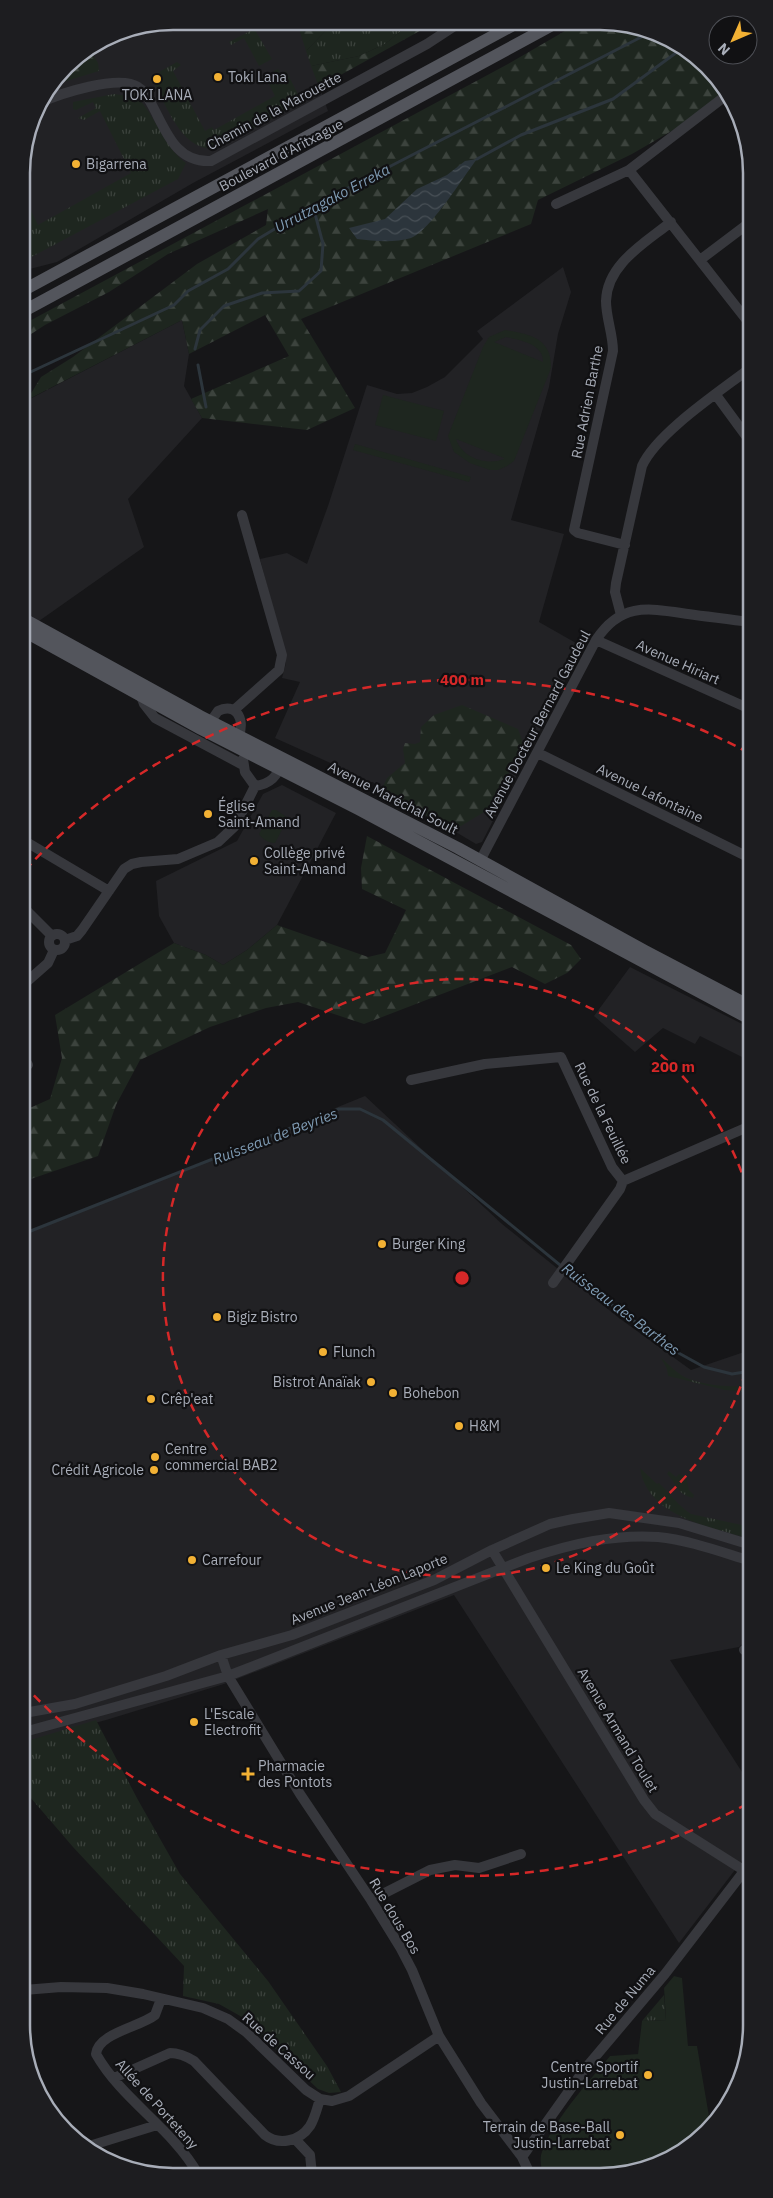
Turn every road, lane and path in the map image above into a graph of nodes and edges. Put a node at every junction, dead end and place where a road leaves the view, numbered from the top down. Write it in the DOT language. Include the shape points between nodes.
graph roads {
  1 [pos="449,30"];
  2 [pos="506,30"];
  3 [pos="543,30"];
  4 [pos="722,98"];
  5 [pos="50,99"];
  6 [pos="629,170"];
  7 [pos="556,204"];
  8 [pos="671,222"];
  9 [pos="743,228"];
  10 [pos="700,260"];
  11 [pos="30,287"];
  12 [pos="30,308"];
  13 [pos="743,315"];
  14 [pos="743,374"];
  15 [pos="716,395"];
  16 [pos="743,432"];
  17 [pos="242,515"];
  18 [pos="625,545"];
  19 [pos="621,615"];
  20 [pos="743,621"];
  21 [pos="30,623"];
  22 [pos="30,634"];
  23 [pos="596,640"];
  24 [pos="141,696"];
  25 [pos="743,706"];
  26 [pos="234,710"];
  27 [pos="210,728"];
  28 [pos="239,735"];
  29 [pos="243,751"];
  30 [pos="538,753"];
  31 [pos="281,763"];
  32 [pos="243,764"];
  33 [pos="255,786"];
  34 [pos="30,845"];
  35 [pos="743,855"];
  36 [pos="480,861"];
  37 [pos="109,891"];
  38 [pos="30,914"];
  39 [pos="52,936"];
  40 [pos="65,940"];
  41 [pos="54,950"];
  42 [pos="30,979"];
  43 [pos="743,1002"];
  44 [pos="743,1015"];
  45 [pos="411,1080"];
  46 [pos="743,1129"];
  47 [pos="623,1181"];
  48 [pos="553,1283"];
  49 [pos="743,1543"];
  50 [pos="492,1550"];
  51 [pos="743,1559"];
  52 [pos="504,1568"];
  53 [pos="221,1655"];
  54 [pos="228,1676"];
  55 [pos="30,1712"];
  56 [pos="30,1730"];
  57 [pos="521,1854"];
  58 [pos="743,1870"];
  59 [pos="743,1874"];
  60 [pos="371,1900"];
  61 [pos="30,1990"];
  62 [pos="161,1998"];
  63 [pos="439,2036"];
  64 [pos="114,2078"];
  65 [pos="320,2099"];
  66 [pos="157,2124"];
  67 [pos="295,2139"];
  68 [pos="94,2144"];
  69 [pos="522,2157"];
  70 [pos="194,2168"];
  71 [pos="311,2168"];
  72 [pos="527,2168"];
  1 -- 5 [label="street, Chemin de la Marouette" via="211,161 191,159 178,150 147,95 134,85 115,82"];
  2 -- 11 [label="main road, Boulevard d'Aritxague"];
  3 -- 12 [label="main road, Boulevard d'Aritxague"];
  4 -- 6 [label="street"];
  6 -- 7 [label="street"];
  6 -- 8 [label="street"];
  8 -- 10 [label="street"];
  8 -- 18 [label="street, Rue Adrien Barthe" via="621,264 607,292 612,352 574,530"];
  9 -- 10 [label="street"];
  10 -- 13 [label="street"];
  14 -- 15 [label="street"];
  15 -- 16 [label="street"];
  15 -- 18 [label="street" via="647,455"];
  17 -- 26 [label="street" via="282,655 279,670"];
  18 -- 19 [label="street" via="615,592"];
  19 -- 20 [label="street, Avenue Docteur Bernard Gaudeul" via="651,608"];
  19 -- 23 [label="street, Avenue Docteur Bernard Gaudeul" via="604,628"];
  21 -- 27 [label="main road, Avenue Maréchal Soult"];
  22 -- 24 [label="main road"];
  23 -- 25 [label="street, Avenue Hiriart"];
  23 -- 30 [label="street, Avenue Docteur Bernard Gaudeul"];
  24 -- 27 [label="main road"];
  24 -- 32 [label="street" via="155,718"];
  26 -- 27 [label="street" via="218,711"];
  26 -- 28 [label="street" via="241,722"];
  27 -- 28 [label="main road, Avenue Maréchal Soult"];
  27 -- 29 [label="main road"];
  28 -- 31 [label="main road, Avenue Maréchal Soult"];
  29 -- 31 [label="main road"];
  29 -- 32 [label="street"];
  30 -- 35 [label="street, Avenue Lafontaine"];
  30 -- 36 [label="street, Avenue Docteur Bernard Gaudeul"];
  31 -- 33 [label="street" via="268,784"];
  31 -- 36 [label="main road, Avenue Maréchal Soult"];
  31 -- 44 [label="main road"];
  32 -- 33 [label="street"];
  33 -- 37 [label="street" via="234,826 218,842 178,859 132,864 124,869"];
  34 -- 37 [label="street"];
  36 -- 43 [label="main road, Avenue Maréchal Soult"];
  37 -- 40 [label="street" via="77,936"];
  38 -- 39 [label="street"];
  39 -- 40 [label="street" via="60,935"];
  39 -- 41 [label="street" via="49,942"];
  40 -- 41 [label="street" via="63,948"];
  41 -- 42 [label="street" via="48,963"];
  45 -- 47 [label="street, Rue de la Feuillée" via="485,1064 561,1057 612,1167"];
  46 -- 47 [label="street"];
  47 -- 48 [label="street"];
  49 -- 50 [label="street, Avenue Jean-Léon Laporte" via="679,1523 609,1513 550,1524"];
  50 -- 52 [label="street, Avenue Armand Toulet"];
  50 -- 53 [label="street, Avenue Jean-Léon Laporte" via="434,1580 342,1617"];
  51 -- 52 [label="street" via="691,1543 659,1537 626,1536 565,1546"];
  52 -- 54 [label="street"];
  52 -- 58 [label="street, Avenue Armand Toulet" via="655,1814"];
  53 -- 54 [label="street, Rue dous Bos"];
  53 -- 55 [label="street, Avenue Jean-Léon Laporte" via="166,1676"];
  54 -- 56 [label="street"];
  54 -- 60 [label="street, Rue dous Bos" via="300,1794"];
  57 -- 60 [label="street" via="479,1868 455,1865 430,1870"];
  59 -- 69 [label="street, Rue de Numa" via="665,1974 584,2070"];
  60 -- 63 [label="street, Rue dous Bos" via="412,1970"];
  61 -- 62 [label="street, Rue de Cassou" via="107,1988"];
  62 -- 64 [label="street, Allée de Porteteny" via="155,2015 105,2039 97,2049 96,2054"];
  62 -- 65 [label="street, Rue de Cassou" via="203,2008 233,2022 306,2090"];
  63 -- 65 [label="street, Rue de Cassou" via="349,2096 332,2102"];
  63 -- 69 [label="street, Rue dous Bos" via="481,2102"];
  64 -- 66 [label="street, Allée de Porteteny"];
  64 -- 67 [label="street" via="155,2058 177,2053 194,2061 272,2140"];
  65 -- 67 [label="street" via="309,2128"];
  66 -- 68 [label="street"];
  66 -- 70 [label="street, Allée de Porteteny" via="180,2147"];
  67 -- 71 [label="street" via="310,2155"];
  69 -- 72 [label="street, Rue dous Bos"];
}
